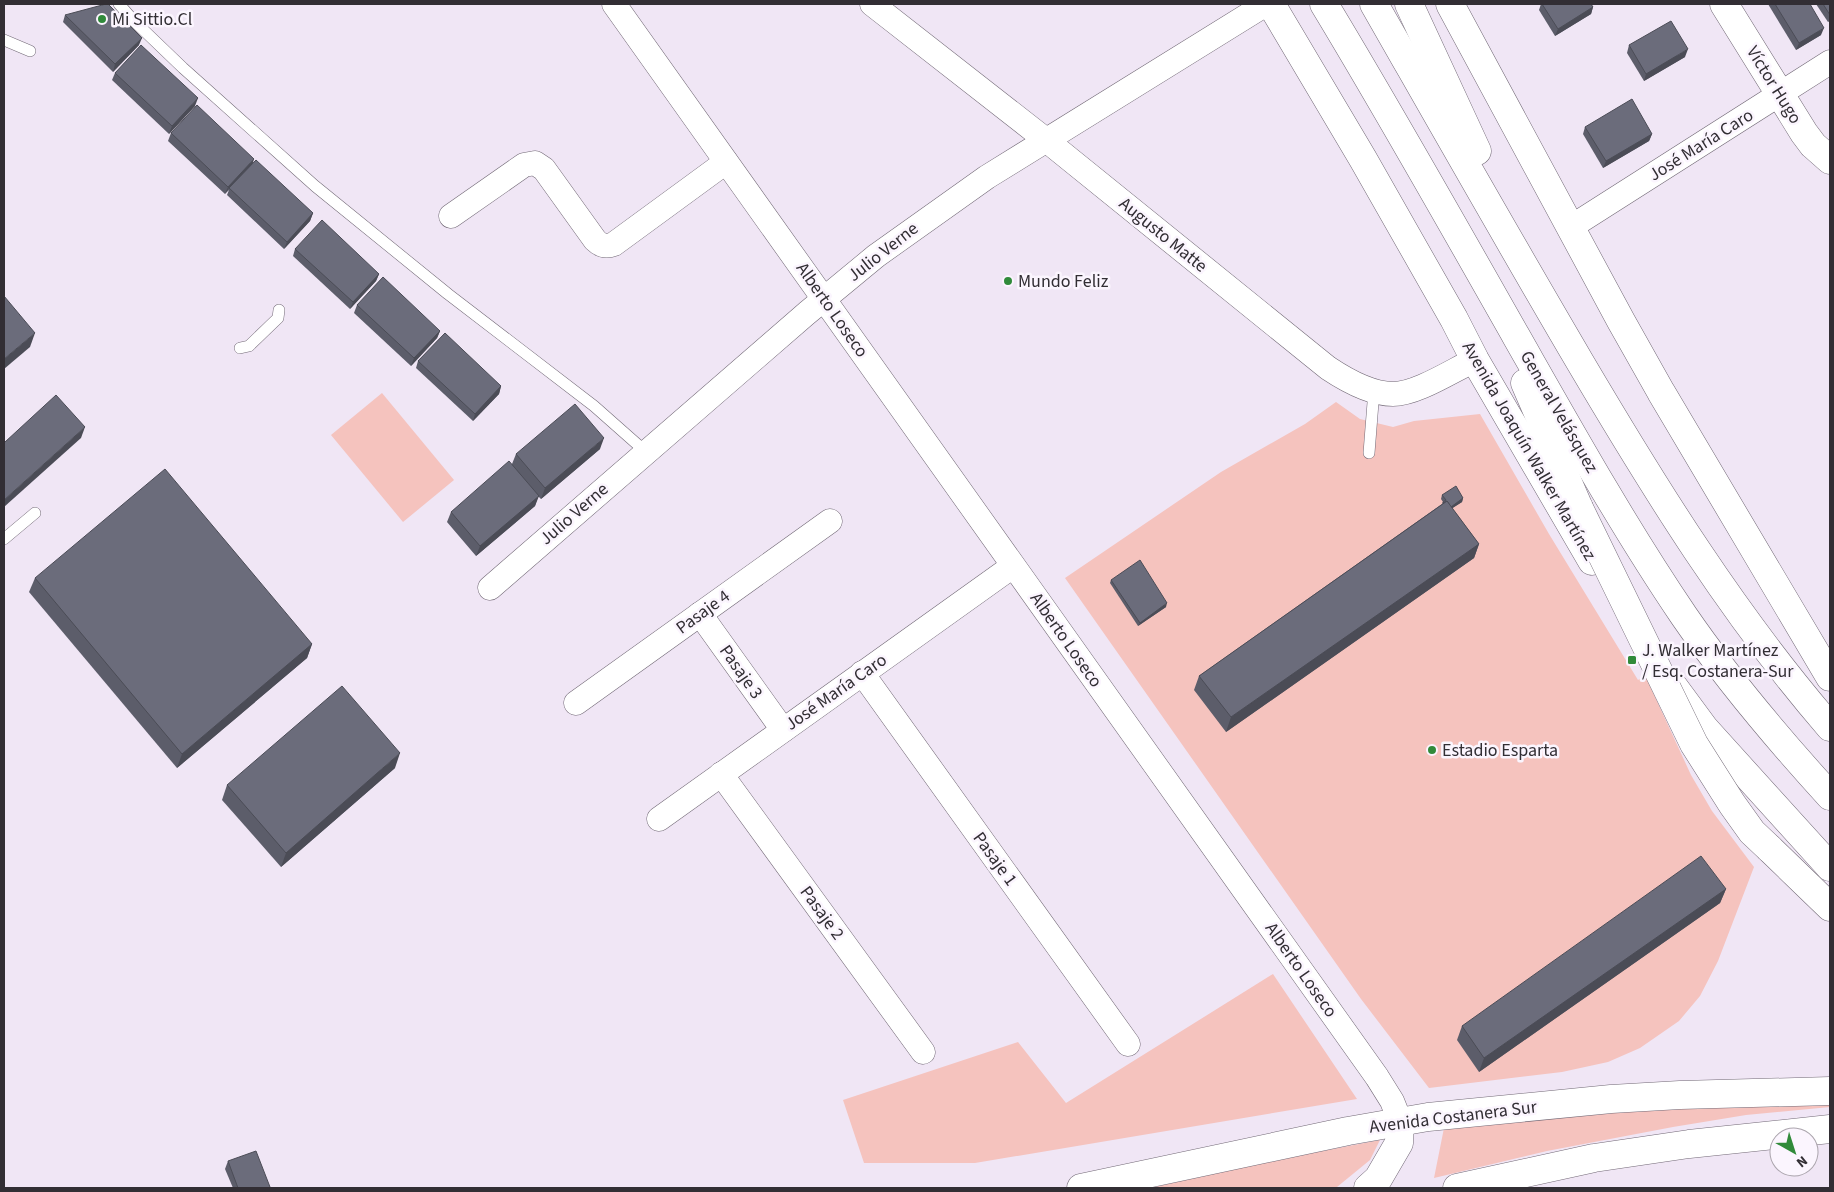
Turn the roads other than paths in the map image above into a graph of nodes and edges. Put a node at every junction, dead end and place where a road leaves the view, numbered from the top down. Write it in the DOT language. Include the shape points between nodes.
graph roads {
  1 [pos="119,4"];
  2 [pos="614,4"];
  3 [pos="872,4"];
  4 [pos="1266,4"];
  5 [pos="1271,4"];
  6 [pos="1324,4"];
  7 [pos="1374,4"];
  8 [pos="1409,4"];
  9 [pos="1450,4"];
  10 [pos="1724,4"];
  11 [pos="4,40"];
  12 [pos="30,51"];
  13 [pos="1830,62"];
  14 [pos="1780,95"];
  15 [pos="1046,140"];
  16 [pos="1830,160"];
  17 [pos="726,162"];
  18 [pos="451,216"];
  19 [pos="1571,227"];
  20 [pos="1470,256"];
  21 [pos="824,298"];
  22 [pos="279,310"];
  23 [pos="1558,324"];
  24 [pos="240,348"];
  25 [pos="1475,360"];
  26 [pos="1374,390"];
  27 [pos="646,452"];
  28 [pos="1369,453"];
  29 [pos="35,513"];
  30 [pos="830,521"];
  31 [pos="4,539"];
  32 [pos="1013,566"];
  33 [pos="490,588"];
  34 [pos="700,614"];
  35 [pos="862,673"];
  36 [pos="1830,677"];
  37 [pos="576,703"];
  38 [pos="1830,727"];
  39 [pos="782,730"];
  40 [pos="721,774"];
  41 [pos="1830,796"];
  42 [pos="658,819"];
  43 [pos="1830,867"];
  44 [pos="1830,907"];
  45 [pos="1128,1044"];
  46 [pos="923,1052"];
  47 [pos="1830,1091"];
  48 [pos="1400,1122"];
  49 [pos="1830,1130"];
  50 [pos="1081,1188"];
  51 [pos="1368,1188"];
  52 [pos="1457,1188"];
  1 -- 27 [label="lane" via="183,68 315,186 594,406"];
  2 -- 17 [label="street, Alberto Loseco"];
  3 -- 15 [label="street, Augusto Matte"];
  4 -- 15 [label="street, Julio Verne"];
  5 -- 25 [label="main road, Avenida Joaquín Walker Martínez" via="1368,167"];
  6 -- 20 [label="main road, General Velásquez"];
  7 -- 23 [label="main road"];
  8 -- 23 [label="main road"];
  9 -- 19 [label="main road"];
  10 -- 14 [label="main road, Víctor Hugo"];
  11 -- 12 [label="lane"];
  13 -- 14 [label="street, José María Caro"];
  14 -- 16 [label="main road, Víctor Hugo" via="1813,145"];
  14 -- 19 [label="street, José María Caro"];
  15 -- 21 [label="street, Julio Verne" via="930,216"];
  15 -- 26 [label="street, Augusto Matte" via="1328,368"];
  17 -- 18 [label="street" via="609,246 595,240 544,169 535,163 524,165"];
  17 -- 21 [label="street, Alberto Loseco"];
  19 -- 36 [label="main road" via="1620,321"];
  20 -- 41 [label="main road, General Velásquez" via="1614,507 1685,618 1760,716"];
  20 -- 44 [label="main road, bridge" via="1579,508 1694,744 1752,832"];
  21 -- 27 [label="street, Julio Verne"];
  21 -- 32 [label="street, Alberto Loseco"];
  22 -- 24 [label="lane" via="278,318 249,346"];
  23 -- 38 [label="main road" via="1673,515 1780,666"];
  25 -- 26 [label="street, Augusto Matte" via="1416,389 1393,394"];
  25 -- 43 [label="main road, Avenida Joaquín Walker Martínez" via="1607,586 1679,694 1744,773"];
  26 -- 28 [label="lane"];
  27 -- 33 [label="street, Julio Verne"];
  29 -- 31 [label="lane"];
  30 -- 34 [label="street, Pasaje 4"];
  32 -- 35 [label="street, José María Caro"];
  32 -- 48 [label="street, Alberto Loseco" via="1377,1077 1392,1100"];
  34 -- 37 [label="street, Pasaje 4"];
  34 -- 39 [label="street, Pasaje 3"];
  35 -- 39 [label="street, José María Caro"];
  35 -- 45 [label="street, Pasaje 1"];
  39 -- 40 [label="street, José María Caro"];
  40 -- 42 [label="street, José María Caro"];
  40 -- 46 [label="street, Pasaje 2"];
  47 -- 48 [label="main road, Avenida Costanera Sur" via="1611,1099"];
  48 -- 50 [label="main road, Avenida Costanera Sur"];
  48 -- 51 [label="main road" via="1399,1143 1378,1179"];
  49 -- 52 [label="main road" via="1689,1144 1594,1158"];
}
